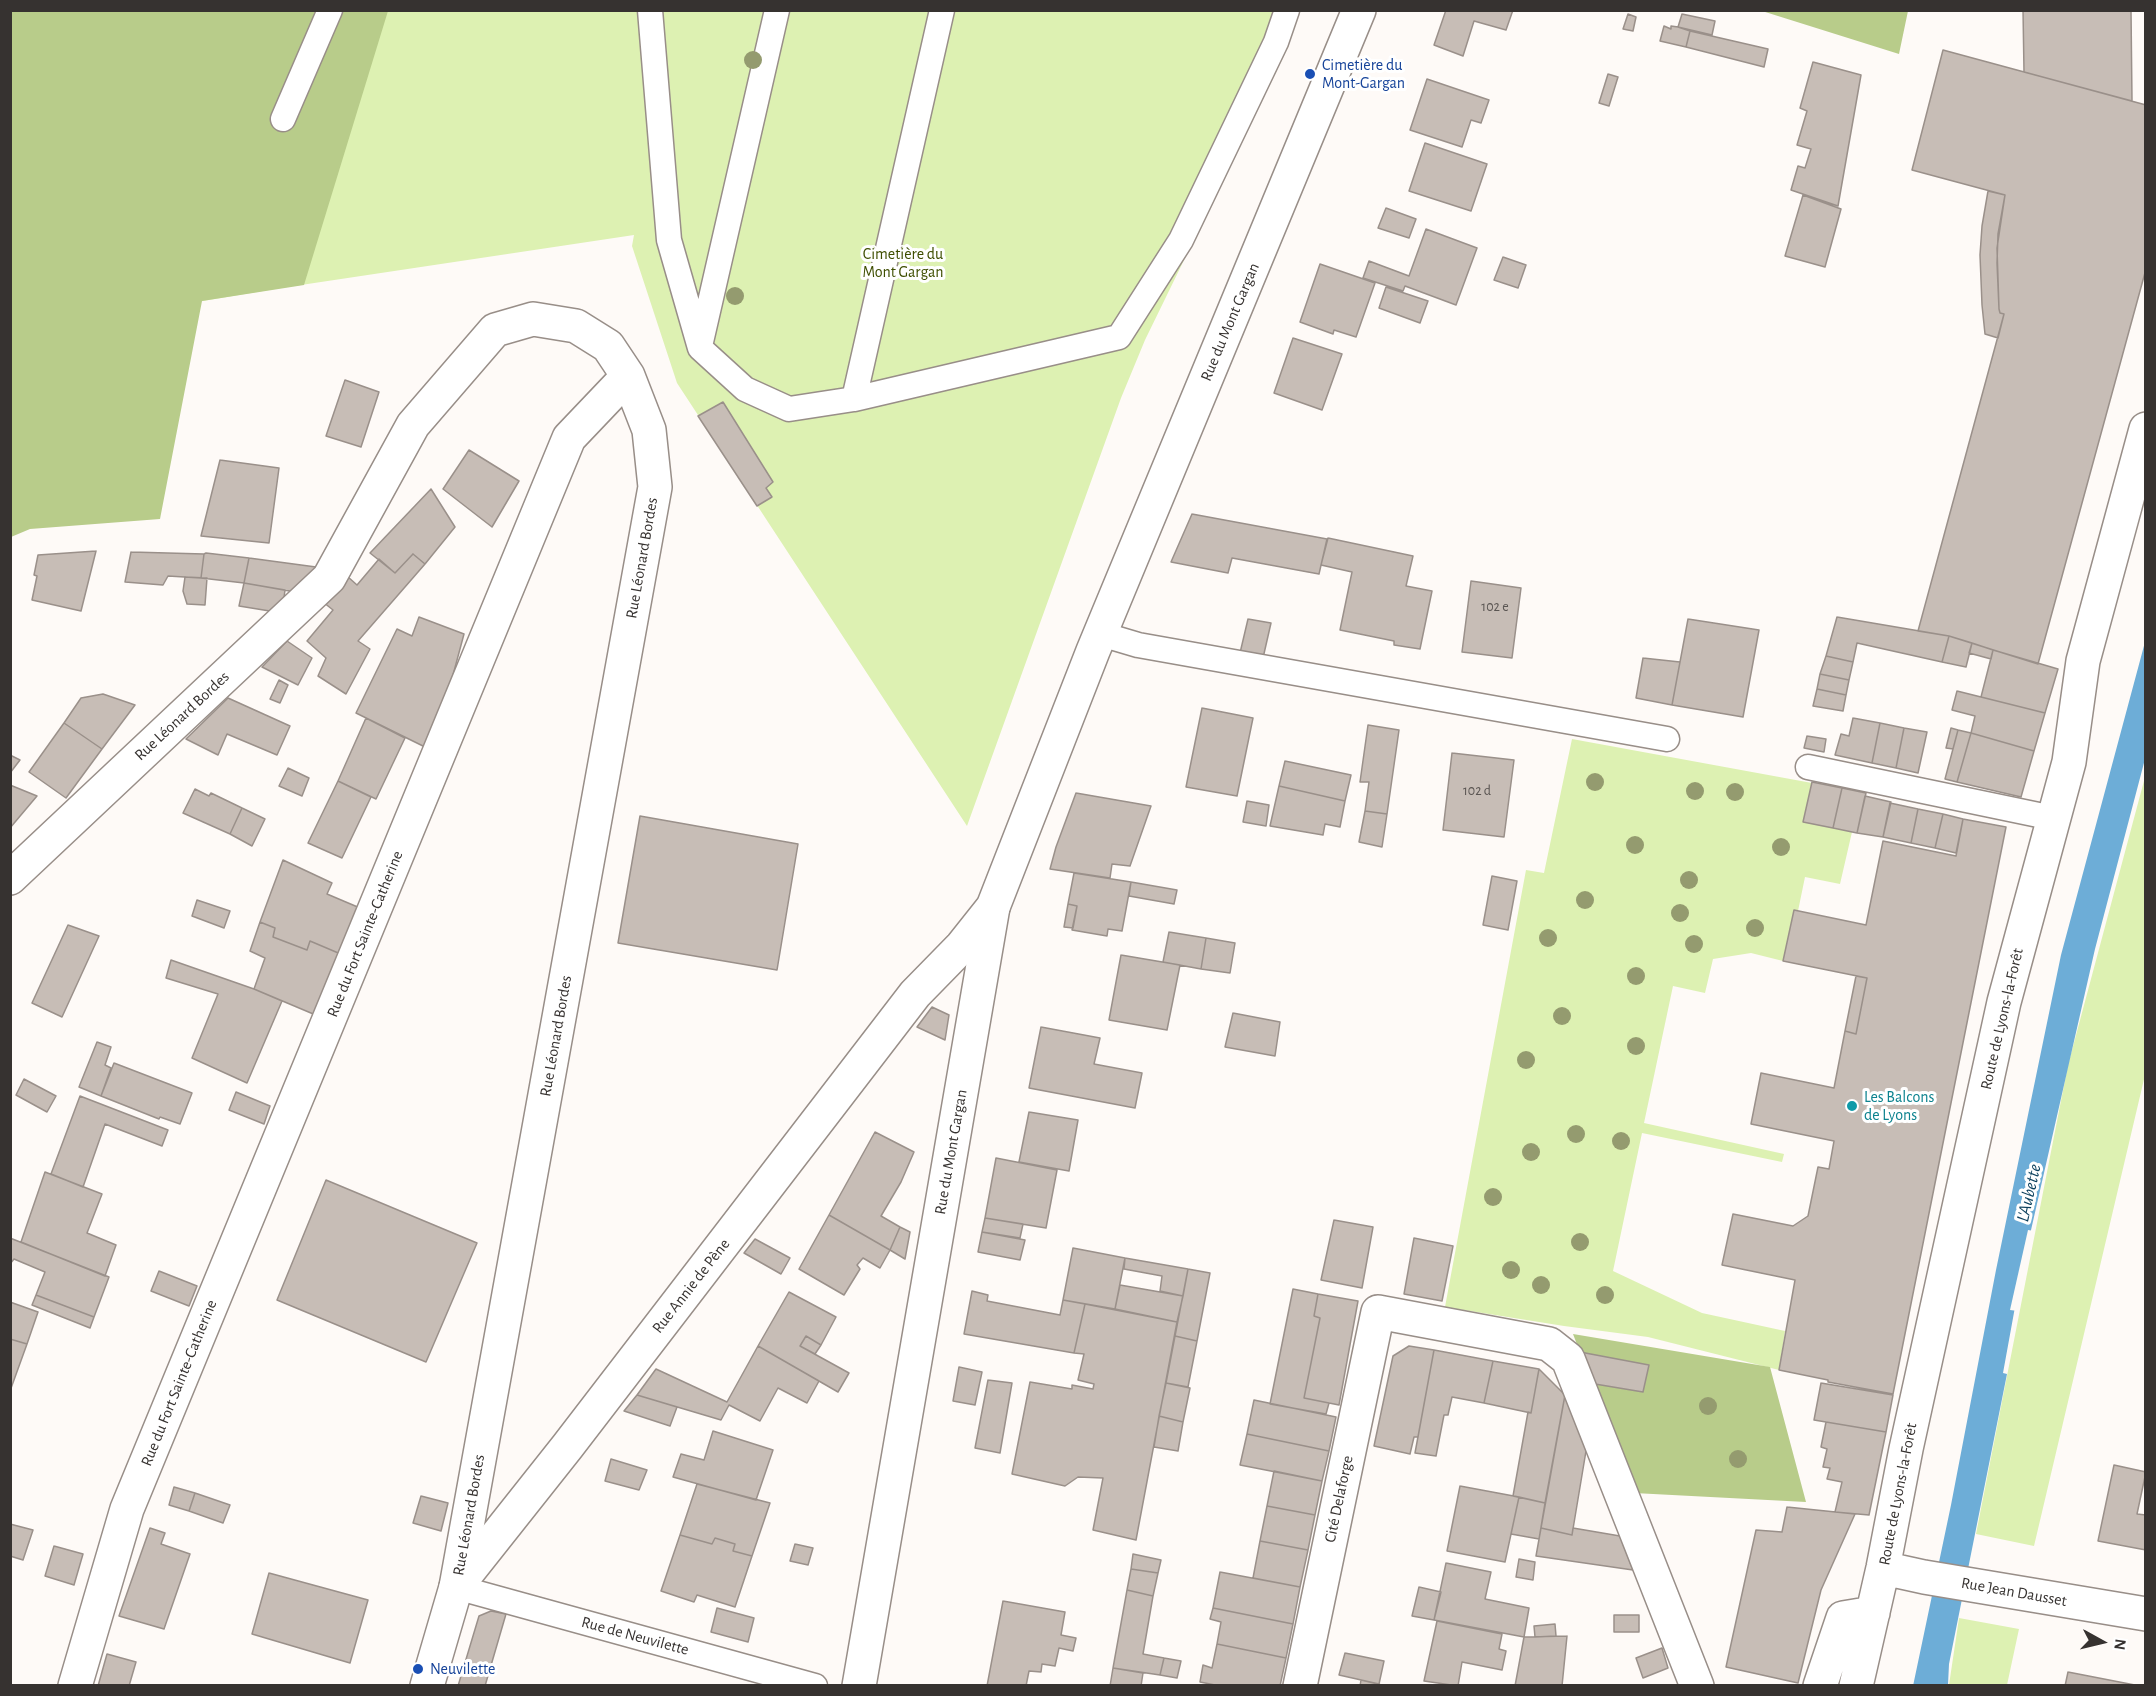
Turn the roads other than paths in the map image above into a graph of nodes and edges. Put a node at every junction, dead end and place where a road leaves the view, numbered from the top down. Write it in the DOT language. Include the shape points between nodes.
graph roads {
  1 [pos="330,10"];
  2 [pos="650,10"];
  3 [pos="777,10"];
  4 [pos="942,10"];
  5 [pos="1287,10"];
  6 [pos="1359,10"];
  7 [pos="283,119"];
  8 [pos="700,348"];
  9 [pos="628,376"];
  10 [pos="854,399"];
  11 [pos="2145,429"];
  12 [pos="1101,634"];
  13 [pos="1667,739"];
  14 [pos="1808,767"];
  15 [pos="2053,818"];
  16 [pos="10,878"];
  17 [pos="993,908"];
  18 [pos="1883,1568"];
  19 [pos="456,1587"];
  20 [pos="1873,1613"];
  21 [pos="2145,1614"];
  22 [pos="75,1686"];
  23 [pos="426,1686"];
  24 [pos="815,1686"];
  25 [pos="859,1686"];
  26 [pos="1300,1686"];
  27 [pos="1697,1686"];
  28 [pos="1820,1686"];
  29 [pos="1856,1686"];
  1 -- 7 [label="lane"];
  2 -- 8 [label="lane" via="669,240"];
  3 -- 8 [label="lane"];
  4 -- 10 [label="lane"];
  5 -- 10 [label="lane" via="1276,42 1181,240 1119,337"];
  6 -- 12 [label="street, Rue du Mont Gargan"];
  8 -- 10 [label="lane" via="745,390 789,409"];
  9 -- 16 [label="street, Rue Léonard Bordes" via="608,346 576,326 533,319 495,330 413,425 329,578"];
  9 -- 19 [label="street, Rue Léonard Bordes" via="649,430 655,487"];
  9 -- 22 [label="street, Rue du Fort Sainte-Catherine" via="569,438 128,1509"];
  11 -- 15 [label="street, Route de Lyons-la-Forêt" via="2084,662 2069,762"];
  12 -- 13 [label="lane" via="1138,645"];
  12 -- 17 [label="street, Rue du Mont Gargan"];
  14 -- 15 [label="lane"];
  15 -- 18 [label="street, Route de Lyons-la-Forêt" via="2004,1002"];
  17 -- 19 [label="street, Rue Annie de Pène" via="908,1004"];
  17 -- 25 [label="street, Rue du Mont Gargan"];
  18 -- 20 [label="street, Route de Lyons-la-Forêt"];
  18 -- 21 [label="street, Rue Jean Dausset"];
  19 -- 23 [label="street, Rue Annie de Pène"];
  19 -- 24 [label="lane, Rue de Neuvilette"];
  20 -- 28 [label="street" via="1843,1618"];
  20 -- 29 [label="street, Route de Lyons-la-Forêt"];
  26 -- 27 [label="street, Cité Delaforge" via="1378,1312 1550,1344 1568,1359"];
}
